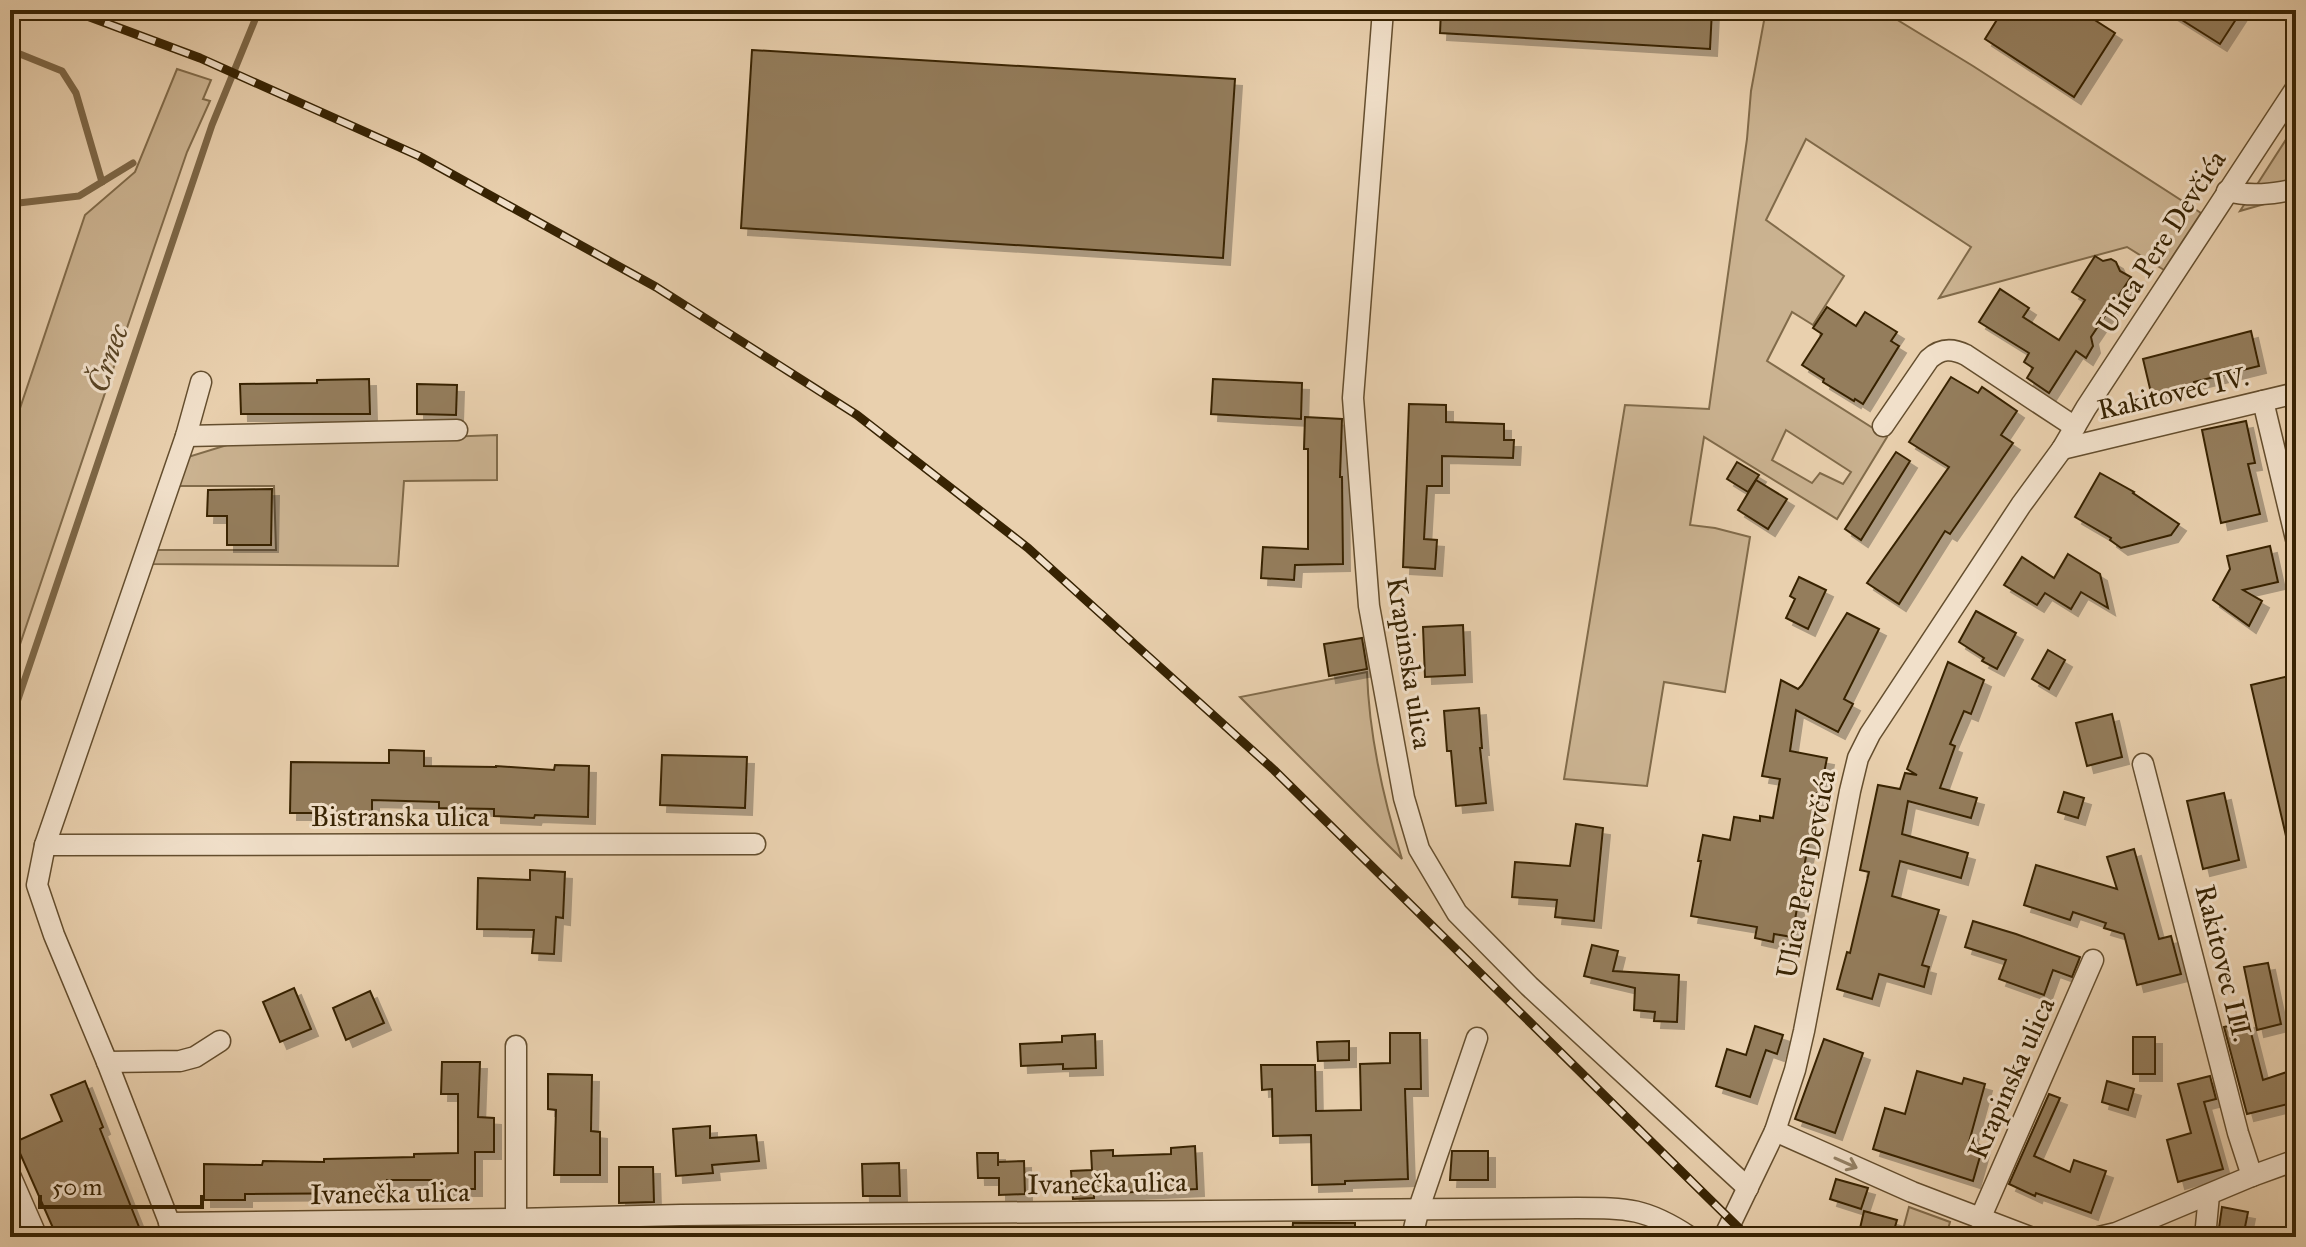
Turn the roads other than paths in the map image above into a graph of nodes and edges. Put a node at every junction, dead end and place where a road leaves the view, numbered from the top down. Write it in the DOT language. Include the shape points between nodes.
graph roads {
  1 [pos="1383,10"];
  2 [pos="2296,88"];
  3 [pos="2296,189"];
  4 [pos="2227,191"];
  5 [pos="201,382"];
  6 [pos="2296,393"];
  7 [pos="2263,401"];
  8 [pos="1883,426"];
  9 [pos="2075,427"];
  10 [pos="457,430"];
  11 [pos="186,436"];
  12 [pos="2062,449"];
  13 [pos="2296,539"];
  14 [pos="2143,764"];
  15 [pos="755,844"];
  16 [pos="45,845"];
  17 [pos="2093,960"];
  18 [pos="1477,1038"];
  19 [pos="220,1041"];
  20 [pos="516,1046"];
  21 [pos="107,1062"];
  22 [pos="1775,1131"];
  23 [pos="2296,1160"];
  24 [pos="10,1175"];
  25 [pos="2252,1176"];
  26 [pos="1748,1188"];
  27 [pos="2209,1195"];
  28 [pos="1419,1208"];
  29 [pos="1980,1219"];
  30 [pos="516,1228"];
  31 [pos="172,1230"];
  32 [pos="37,1237"];
  33 [pos="1412,1237"];
  34 [pos="1690,1237"];
  35 [pos="1724,1237"];
  36 [pos="2030,1237"];
  37 [pos="2099,1237"];
  38 [pos="2205,1237"];
  1 -- 26 [label="street, Krapinska ulica" via="1353,398 1369,606 1404,798 1419,849 1457,913"];
  2 -- 4 [label="street, Ulica Pere Devčića"];
  3 -- 4 [label="street" via="2242,195"];
  4 -- 9 [label="street, Ulica Pere Devčića"];
  5 -- 11 [label="street"];
  6 -- 7 [label="street, Rakitovec IV."];
  7 -- 12 [label="street, Rakitovec IV."];
  7 -- 13 [label="street"];
  8 -- 9 [label="street" via="1929,359 1947,349 1966,355"];
  9 -- 12 [label="street, Ulica Pere Devčića"];
  10 -- 11 [label="street"];
  11 -- 16 [label="street"];
  12 -- 22 [label="street, Ulica Pere Devčića" via="1858,758 1804,1031"];
  14 -- 25 [label="street, Rakitovec III."];
  15 -- 16 [label="street, Bistranska ulica"];
  16 -- 21 [label="street" via="37,885"];
  17 -- 29 [label="street, Krapinska ulica"];
  18 -- 28 [label="street"];
  19 -- 21 [label="street" via="180,1061"];
  20 -- 30 [label="street"];
  21 -- 31 [label="street"];
  22 -- 26 [label="street, Ulica Pere Devčića"];
  22 -- 29 [label="street, one-way"];
  23 -- 25 [label="street"];
  24 -- 32 [label="street"];
  25 -- 27 [label="street"];
  26 -- 35 [label="street, Ulica Pere Devčića"];
  27 -- 37 [label="street"];
  27 -- 38 [label="street"];
  28 -- 30 [label="street, Ivanečka ulica" via="681,1215"];
  28 -- 33 [label="street"];
  28 -- 34 [label="street, Ivanečka ulica" via="1622,1208 1670,1223"];
  29 -- 36 [label="street"];
  30 -- 31 [label="street, Ivanečka ulica"];
}
